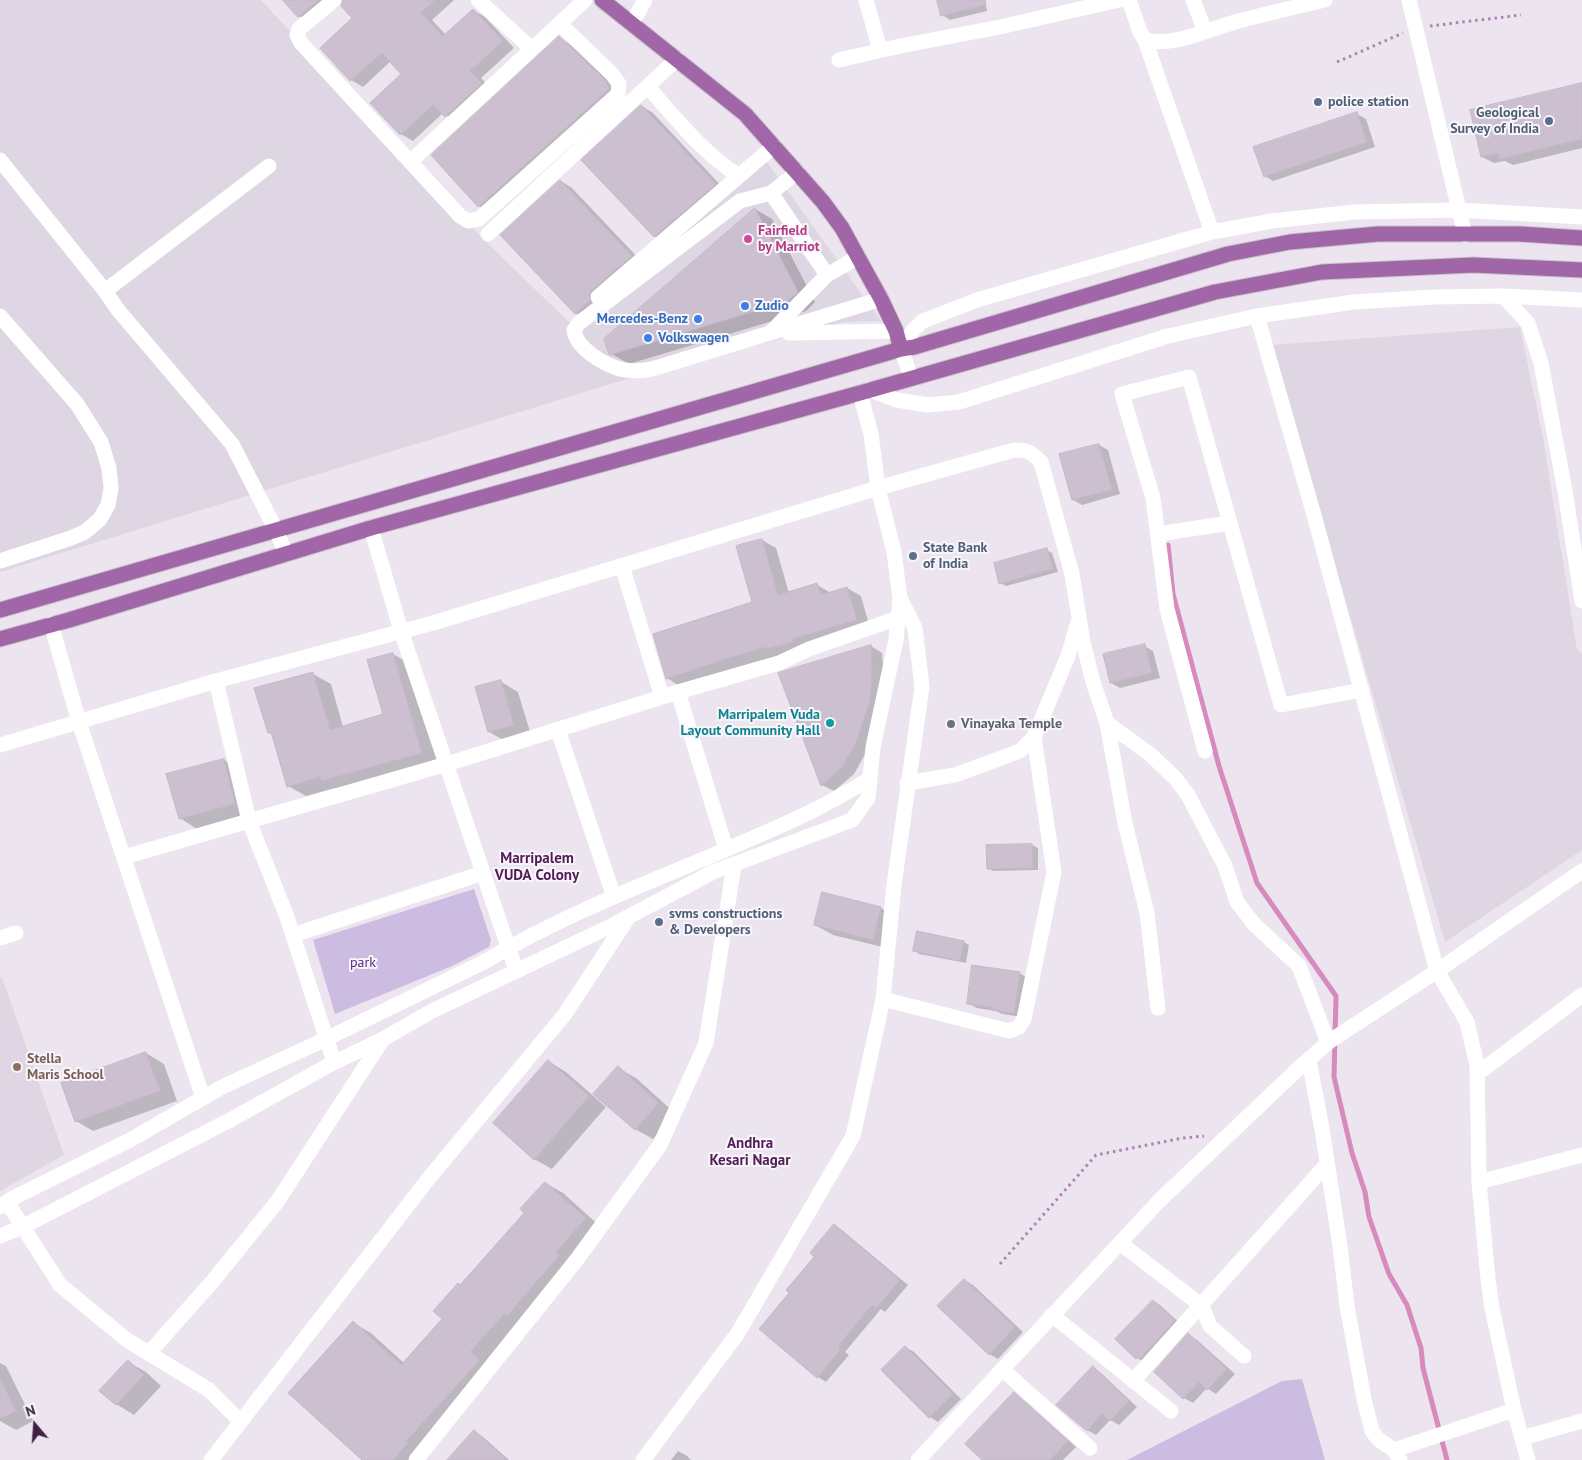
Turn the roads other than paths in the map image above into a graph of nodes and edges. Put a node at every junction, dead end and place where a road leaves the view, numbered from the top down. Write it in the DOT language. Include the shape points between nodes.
graph roads {
  1 [pos="334,0"];
  2 [pos="478,0"];
  3 [pos="585,0"];
  4 [pos="602,0"];
  5 [pos="644,0"];
  6 [pos="866,0"];
  7 [pos="1119,0"];
  8 [pos="1129,0"];
  9 [pos="1193,0"];
  10 [pos="1325,0"];
  11 [pos="1409,0"];
  12 [pos="1285,5"];
  13 [pos="560,24"];
  14 [pos="632,24"];
  15 [pos="1205,31"];
  16 [pos="1145,40"];
  17 [pos="532,49"];
  18 [pos="880,50"];
  19 [pos="676,59"];
  20 [pos="839,60"];
  21 [pos="648,87"];
  22 [pos="774,146"];
  23 [pos="0,160"];
  24 [pos="410,162"];
  25 [pos="269,166"];
  26 [pos="797,172"];
  27 [pos="739,176"];
  28 [pos="771,193"];
  29 [pos="1459,210"];
  30 [pos="1582,217"];
  31 [pos="1212,232"];
  32 [pos="488,234"];
  33 [pos="1465,235"];
  34 [pos="1582,238"];
  35 [pos="858,257"];
  36 [pos="1582,270"];
  37 [pos="827,275"];
  38 [pos="105,291"];
  39 [pos="1503,296"];
  40 [pos="881,299"];
  41 [pos="1582,300"];
  42 [pos="0,316"];
  43 [pos="1256,316"];
  44 [pos="574,318"];
  45 [pos="896,331"];
  46 [pos="770,333"];
  47 [pos="901,349"];
  48 [pos="911,377"];
  49 [pos="864,392"];
  50 [pos="878,488"];
  51 [pos="1230,523"];
  52 [pos="371,528"];
  53 [pos="276,530"];
  54 [pos="1158,534"];
  55 [pos="286,554"];
  56 [pos="0,561"];
  57 [pos="622,566"];
  58 [pos="900,598"];
  59 [pos="1582,601"];
  60 [pos="0,610"];
  61 [pos="1079,617"];
  62 [pos="898,618"];
  63 [pos="51,624"];
  64 [pos="402,631"];
  65 [pos="0,638"];
  66 [pos="216,681"];
  67 [pos="1362,690"];
  68 [pos="678,692"];
  69 [pos="662,697"];
  70 [pos="79,722"];
  71 [pos="1106,723"];
  72 [pos="558,730"];
  73 [pos="1034,737"];
  74 [pos="0,745"];
  75 [pos="1205,751"];
  76 [pos="447,764"];
  77 [pos="870,779"];
  78 [pos="907,783"];
  79 [pos="249,821"];
  80 [pos="726,849"];
  81 [pos="124,858"];
  82 [pos="734,865"];
  83 [pos="1582,871"];
  84 [pos="483,873"];
  85 [pos="614,896"];
  86 [pos="629,917"];
  87 [pos="16,934"];
  88 [pos="293,935"];
  89 [pos="0,938"];
  90 [pos="508,947"];
  91 [pos="516,970"];
  92 [pos="1437,971"];
  93 [pos="1582,994"];
  94 [pos="883,999"];
  95 [pos="1158,1008"];
  96 [pos="326,1039"];
  97 [pos="383,1039"];
  98 [pos="1333,1039"];
  99 [pos="1309,1060"];
  100 [pos="334,1062"];
  101 [pos="1477,1074"];
  102 [pos="204,1098"];
  103 [pos="1582,1155"];
  104 [pos="1327,1164"];
  105 [pos="1479,1182"];
  106 [pos="4,1205"];
  107 [pos="22,1227"];
  108 [pos="0,1236"];
  109 [pos="1120,1243"];
  110 [pos="1202,1306"];
  111 [pos="1052,1315"];
  112 [pos="149,1353"];
  113 [pos="1244,1356"];
  114 [pos="1002,1369"];
  115 [pos="1133,1380"];
  116 [pos="1514,1410"];
  117 [pos="1171,1411"];
  118 [pos="1582,1421"];
  119 [pos="240,1422"];
  120 [pos="1522,1438"];
  121 [pos="1090,1448"];
  122 [pos="1397,1455"];
  123 [pos="211,1460"];
  124 [pos="416,1460"];
  125 [pos="643,1460"];
  126 [pos="918,1460"];
  127 [pos="1528,1460"];
  1 -- 24 [label="street" via="299,29 297,35"];
  2 -- 17 [label="street"];
  3 -- 13 [label="street"];
  4 -- 14 [label="main road"];
  5 -- 14 [label="street"];
  6 -- 18 [label="street"];
  7 -- 18 [label="street"];
  8 -- 16 [label="street"];
  9 -- 15 [label="street"];
  10 -- 12 [label="street"];
  11 -- 29 [label="street"];
  12 -- 15 [label="street"];
  13 -- 17 [label="street"];
  13 -- 24 [label="street" via="612,74 619,84 618,94 479,219 468,221 460,216"];
  14 -- 19 [label="main road"];
  15 -- 16 [label="street" via="1162,43"];
  16 -- 31 [label="street"];
  17 -- 24 [label="street"];
  18 -- 20 [label="street"];
  19 -- 21 [label="street"];
  19 -- 22 [label="main road" via="745,114"];
  21 -- 27 [label="street" via="693,138"];
  21 -- 32 [label="street"];
  22 -- 26 [label="main road"];
  22 -- 27 [label="street"];
  23 -- 38 [label="street"];
  25 -- 38 [label="street"];
  26 -- 28 [label="street"];
  26 -- 35 [label="main road" via="838,222"];
  27 -- 44 [label="street"];
  28 -- 37 [label="street"];
  28 -- 46 [label="street" via="740,201 574,330 586,352 619,369 634,372 652,370"];
  29 -- 30 [label="street"];
  29 -- 31 [label="street" via="1339,213"];
  29 -- 33 [label="street"];
  31 -- 47 [label="street" via="977,300 923,321"];
  33 -- 34 [label="main road"];
  33 -- 47 [label="main road" via="1378,234 1290,242 1228,254"];
  35 -- 37 [label="street"];
  35 -- 40 [label="main road"];
  36 -- 48 [label="main road" via="1473,265 1322,272 1215,292"];
  37 -- 46 [label="street"];
  38 -- 53 [label="street" via="232,444"];
  39 -- 41 [label="street"];
  39 -- 43 [label="street" via="1354,302"];
  39 -- 59 [label="street" via="1528,323 1541,363"];
  40 -- 45 [label="main road"];
  40 -- 46 [label="street"];
  42 -- 56 [label="street" via="77,404 101,442 111,488 108,505 100,519 85,532"];
  43 -- 49 [label="street" via="1168,336 959,402 928,405"];
  43 -- 67 [label="street"];
  45 -- 46 [label="street"];
  45 -- 47 [label="main road"];
  47 -- 48 [label="street"];
  47 -- 53 [label="main road"];
  48 -- 49 [label="main road"];
  49 -- 50 [label="street"];
  49 -- 52 [label="main road"];
  50 -- 57 [label="street"];
  50 -- 58 [label="street" via="894,552"];
  50 -- 61 [label="street" via="1014,450 1032,453 1041,462 1072,574"];
  51 -- 54 [label="street"];
  51 -- 54 [label="street" via="1188,376 1122,394 1153,498"];
  51 -- 67 [label="street" via="1281,705"];
  52 -- 55 [label="main road"];
  52 -- 64 [label="street"];
  53 -- 55 [label="street"];
  53 -- 60 [label="main road"];
  54 -- 75 [label="street" via="1167,609"];
  55 -- 63 [label="main road"];
  57 -- 64 [label="street"];
  57 -- 69 [label="street"];
  58 -- 62 [label="street"];
  58 -- 78 [label="street" via="915,628 922,687"];
  61 -- 71 [label="street"];
  61 -- 73 [label="street" via="1068,656"];
  62 -- 68 [label="street" via="779,663"];
  62 -- 77 [label="street" via="873,747"];
  63 -- 65 [label="main road"];
  63 -- 70 [label="street"];
  64 -- 66 [label="street"];
  64 -- 76 [label="street"];
  66 -- 70 [label="street"];
  66 -- 79 [label="street"];
  67 -- 92 [label="street"];
  68 -- 69 [label="street"];
  68 -- 80 [label="street"];
  69 -- 72 [label="street"];
  70 -- 74 [label="street"];
  70 -- 81 [label="street"];
  71 -- 95 [label="street" via="1125,823 1147,913"];
  71 -- 98 [label="street" via="1151,755 1188,795 1225,866 1237,902 1254,924 1299,966"];
  72 -- 76 [label="street"];
  72 -- 85 [label="street"];
  73 -- 78 [label="street" via="1020,751 955,776"];
  73 -- 94 [label="street" via="1054,872 1024,1019 1019,1028 1009,1031"];
  76 -- 79 [label="street"];
  76 -- 84 [label="street"];
  77 -- 80 [label="street" via="811,812"];
  77 -- 82 [label="street" via="868,798 852,820"];
  78 -- 94 [label="street"];
  79 -- 81 [label="street"];
  79 -- 88 [label="street"];
  80 -- 85 [label="street"];
  81 -- 102 [label="street"];
  82 -- 86 [label="street" via="713,872"];
  82 -- 124 [label="street" via="706,1043 660,1145 578,1258"];
  83 -- 92 [label="street"];
  84 -- 88 [label="street"];
  84 -- 90 [label="street"];
  85 -- 90 [label="street"];
  86 -- 91 [label="street"];
  86 -- 119 [label="street" via="565,1014 429,1178"];
  87 -- 89 [label="street"];
  88 -- 96 [label="street"];
  90 -- 91 [label="street"];
  90 -- 96 [label="street" via="484,962"];
  91 -- 97 [label="street"];
  92 -- 98 [label="street"];
  92 -- 101 [label="street" via="1467,1022"];
  93 -- 101 [label="street"];
  94 -- 125 [label="street" via="853,1136 738,1333"];
  96 -- 100 [label="street"];
  96 -- 102 [label="street"];
  97 -- 100 [label="street"];
  97 -- 112 [label="street" via="277,1202"];
  98 -- 99 [label="street"];
  99 -- 104 [label="street"];
  99 -- 109 [label="street" via="1159,1201"];
  100 -- 107 [label="street" via="232,1119"];
  101 -- 105 [label="street"];
  102 -- 106 [label="street"];
  103 -- 105 [label="street"];
  104 -- 110 [label="street"];
  104 -- 122 [label="street" via="1364,1399 1372,1431"];
  105 -- 116 [label="street" via="1492,1308"];
  106 -- 107 [label="street"];
  107 -- 108 [label="street"];
  107 -- 112 [label="street" via="60,1285 127,1340"];
  109 -- 110 [label="street"];
  109 -- 111 [label="street"];
  110 -- 113 [label="street" via="1210,1326"];
  110 -- 115 [label="street"];
  111 -- 114 [label="street"];
  111 -- 115 [label="street"];
  112 -- 119 [label="street" via="209,1390"];
  114 -- 121 [label="street"];
  114 -- 126 [label="street"];
  115 -- 117 [label="street"];
  116 -- 120 [label="street"];
  116 -- 122 [label="street" via="1430,1438"];
  118 -- 120 [label="street"];
  119 -- 123 [label="street"];
  120 -- 127 [label="street"];
}
